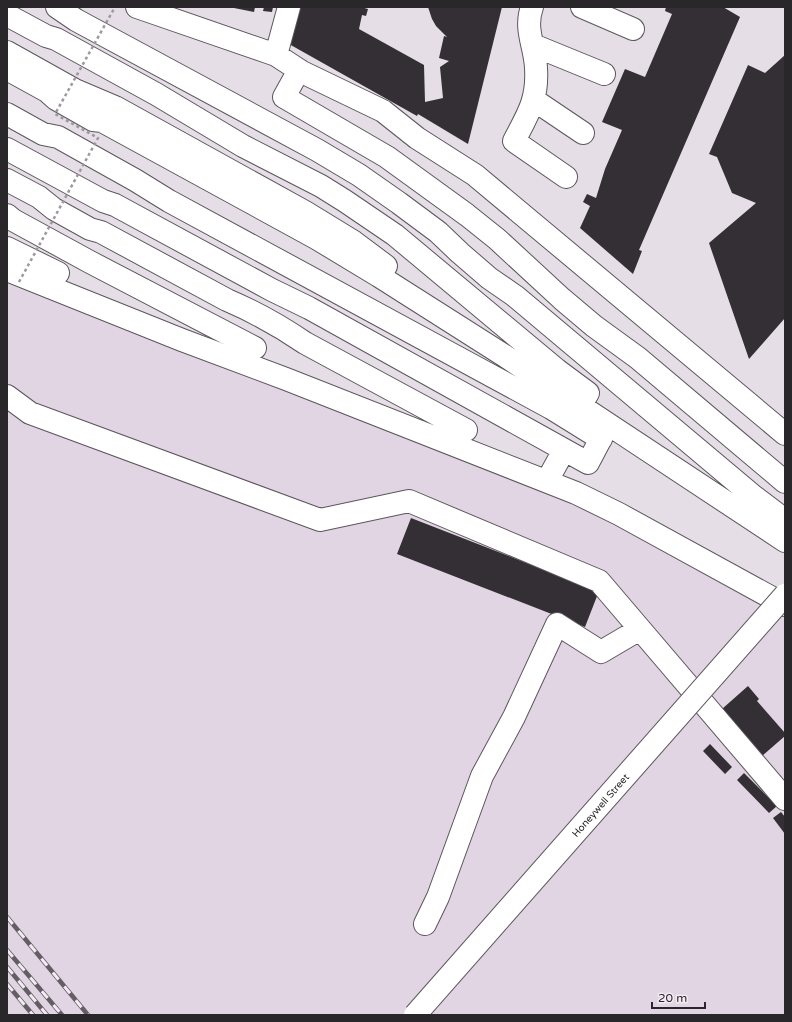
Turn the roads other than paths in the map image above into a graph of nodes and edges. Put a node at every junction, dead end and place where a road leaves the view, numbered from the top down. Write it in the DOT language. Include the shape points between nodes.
graph roads {
  1 [pos="57,7"];
  2 [pos="137,7"];
  3 [pos="289,7"];
  4 [pos="532,7"];
  5 [pos="582,7"];
  6 [pos="7,15"];
  7 [pos="633,29"];
  8 [pos="533,45"];
  9 [pos="7,52"];
  10 [pos="276,55"];
  11 [pos="7,69"];
  12 [pos="298,70"];
  13 [pos="604,74"];
  14 [pos="534,100"];
  15 [pos="7,114"];
  16 [pos="583,133"];
  17 [pos="7,149"];
  18 [pos="566,177"];
  19 [pos="7,180"];
  20 [pos="7,215"];
  21 [pos="7,248"];
  22 [pos="58,273"];
  23 [pos="13,276"];
  24 [pos="379,276"];
  25 [pos="192,315"];
  26 [pos="182,340"];
  27 [pos="255,348"];
  28 [pos="7,396"];
  29 [pos="419,404"];
  30 [pos="580,406"];
  31 [pos="408,428"];
  32 [pos="466,430"];
  33 [pos="605,432"];
  34 [pos="785,434"];
  35 [pos="564,450"];
  36 [pos="547,481"];
  37 [pos="785,482"];
  38 [pos="783,530"];
  39 [pos="785,595"];
  40 [pos="785,605"];
  41 [pos="640,629"];
  42 [pos="785,799"];
  43 [pos="425,924"];
  44 [pos="415,1015"];
  1 -- 38 [label="street" via="76,20 317,150 385,192 438,232 489,278 515,296 746,490"];
  2 -- 10 [label="street"];
  3 -- 10 [label="street"];
  4 -- 8 [label="street" via="528,26"];
  5 -- 7 [label="street"];
  6 -- 30 [label="street" via="156,94 243,146 321,186 368,216 395,235 588,393"];
  8 -- 13 [label="street"];
  8 -- 14 [label="street" via="536,68"];
  9 -- 24 [label="street" via="75,90 115,107 328,226 386,266"];
  10 -- 12 [label="street"];
  11 -- 24 [label="street" via="93,120 102,122 316,238"];
  12 -- 34 [label="street" via="382,112 475,175"];
  12 -- 37 [label="street" via="284,98 387,157 467,215 594,326 638,358"];
  14 -- 16 [label="street"];
  14 -- 18 [label="street" via="514,142"];
  15 -- 33 [label="street" via="43,134 58,137 176,205 550,408"];
  17 -- 35 [label="street" via="309,308"];
  19 -- 29 [label="street" via="72,219 246,308"];
  20 -- 25 [label="street"];
  21 -- 22 [label="street"];
  23 -- 26 [label="street"];
  24 -- 30 [label="street"];
  25 -- 26 [label="street"];
  25 -- 27 [label="street"];
  26 -- 31 [label="street"];
  28 -- 41 [label="street" via="30,413 320,520 409,501 599,581"];
  29 -- 31 [label="street"];
  29 -- 32 [label="street"];
  30 -- 33 [label="street"];
  31 -- 36 [label="street"];
  33 -- 35 [label="street" via="588,463"];
  33 -- 38 [label="street"];
  35 -- 36 [label="street"];
  36 -- 40 [label="street" via="596,502"];
  39 -- 44 [label="street, Honeywell Street, bridge"];
  41 -- 42 [label="street"];
  41 -- 43 [label="street" via="601,652 557,624 514,717 482,776 438,897"];
}
